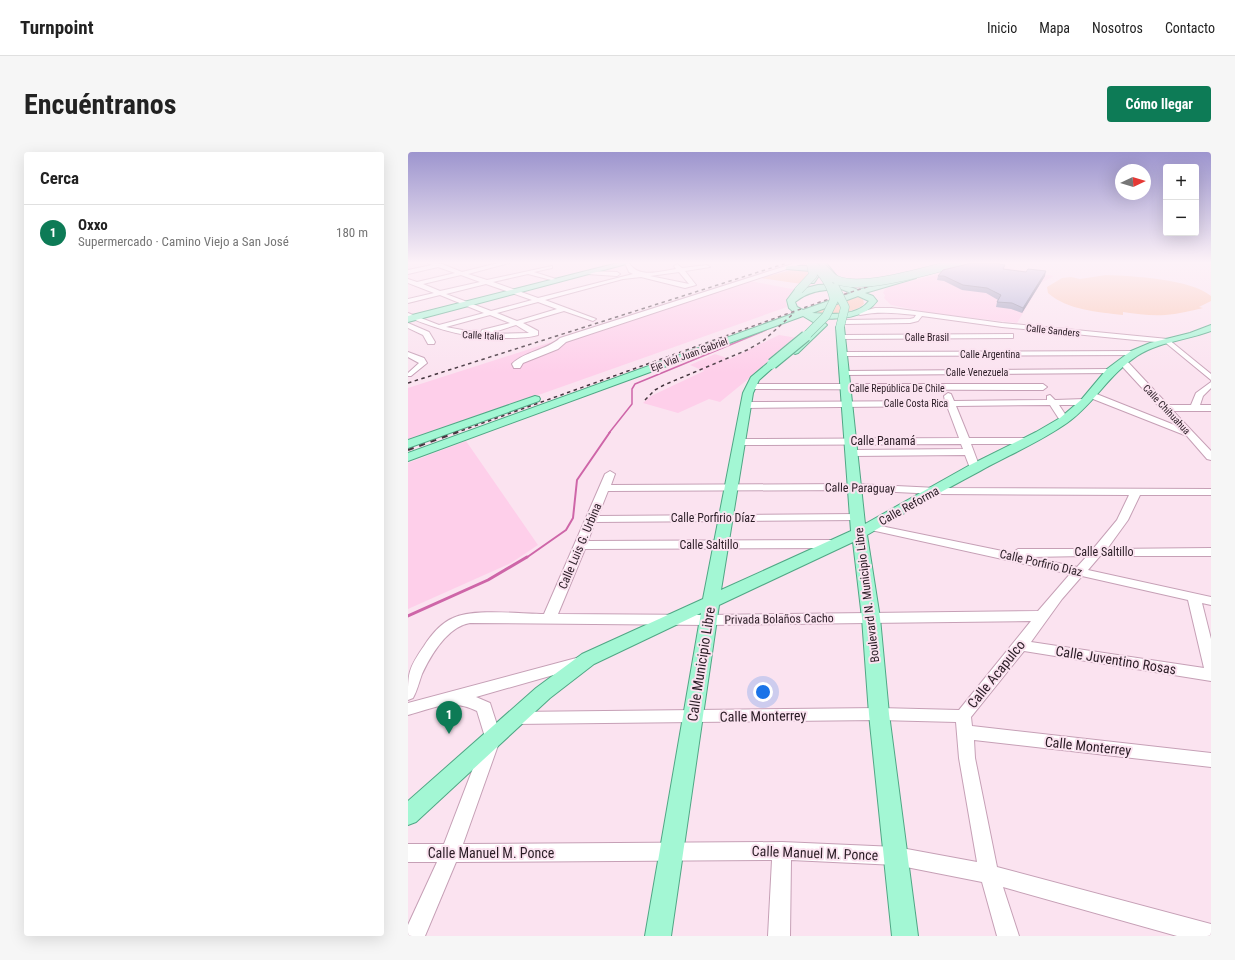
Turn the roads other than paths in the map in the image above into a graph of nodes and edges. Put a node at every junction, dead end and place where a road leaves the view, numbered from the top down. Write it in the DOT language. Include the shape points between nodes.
graph roads {
  1 [pos="456,300"];
  2 [pos="482,300"];
  3 [pos="538,300"];
  4 [pos="688,300"];
  5 [pos="791,300"];
  6 [pos="823,300"];
  7 [pos="834,300"];
  8 [pos="841,300"];
  9 [pos="873,301"];
  10 [pos="466,304"];
  11 [pos="564,309"];
  12 [pos="801,311"];
  13 [pos="491,313"];
  14 [pos="857,314"];
  15 [pos="919,315"];
  16 [pos="410,317"];
  17 [pos="938,317"];
  18 [pos="593,319"];
  19 [pos="845,322"];
  20 [pos="517,323"];
  21 [pos="408,325"];
  22 [pos="1002,325"];
  23 [pos="439,327"];
  24 [pos="1211,328"];
  25 [pos="422,332"];
  26 [pos="924,333"];
  27 [pos="408,336"];
  28 [pos="471,336"];
  29 [pos="1010,336"];
  30 [pos="844,338"];
  31 [pos="1168,341"];
  32 [pos="431,342"];
  33 [pos="1134,353"];
  34 [pos="408,354"];
  35 [pos="846,354"];
  36 [pos="932,354"];
  37 [pos="1022,354"];
  38 [pos="1124,362"];
  39 [pos="517,366"];
  40 [pos="843,370"];
  41 [pos="1111,371"];
  42 [pos="939,372"];
  43 [pos="1033,372"];
  44 [pos="411,374"];
  45 [pos="1211,378"];
  46 [pos="1211,384"];
  47 [pos="1043,387"];
  48 [pos="845,388"];
  49 [pos="944,388"];
  50 [pos="750,393"];
  51 [pos="1088,399"];
  52 [pos="951,403"];
  53 [pos="1053,403"];
  54 [pos="848,404"];
  55 [pos="1166,408"];
  56 [pos="1195,408"];
  57 [pos="1211,408"];
  58 [pos="1064,420"];
  59 [pos="1192,435"];
  60 [pos="965,440"];
  61 [pos="1027,441"];
  62 [pos="740,442"];
  63 [pos="408,444"];
  64 [pos="1206,446"];
  65 [pos="851,447"];
  66 [pos="969,452"];
  67 [pos="408,457"];
  68 [pos="1211,457"];
  69 [pos="975,468"];
  70 [pos="610,474"];
  71 [pos="731,487"];
  72 [pos="606,488"];
  73 [pos="855,488"];
  74 [pos="937,491"];
  75 [pos="1136,492"];
  76 [pos="1211,492"];
  77 [pos="726,518"];
  78 [pos="887,518"];
  79 [pos="592,519"];
  80 [pos="861,522"];
  81 [pos="722,544"];
  82 [pos="837,544"];
  83 [pos="580,545"];
  84 [pos="1097,551"];
  85 [pos="1211,552"];
  86 [pos="996,553"];
  87 [pos="1079,571"];
  88 [pos="1194,598"];
  89 [pos="1211,601"];
  90 [pos="709,611"];
  91 [pos="1040,616"];
  92 [pos="550,617"];
  93 [pos="871,618"];
  94 [pos="674,619"];
  95 [pos="1020,645"];
  96 [pos="588,659"];
  97 [pos="1211,668"];
  98 [pos="1211,675"];
  99 [pos="408,694"];
  100 [pos="454,698"];
  101 [pos="408,709"];
  102 [pos="879,714"];
  103 [pos="692,716"];
  104 [pos="514,718"];
  105 [pos="964,724"];
  106 [pos="493,737"];
  107 [pos="1211,760"];
  108 [pos="408,815"];
  109 [pos="782,851"];
  110 [pos="671,852"];
  111 [pos="408,853"];
  112 [pos="450,854"];
  113 [pos="896,856"];
  114 [pos="989,874"];
  115 [pos="1211,935"];
  116 [pos="414,936"];
  117 [pos="658,936"];
  118 [pos="779,936"];
  119 [pos="905,936"];
  120 [pos="1008,936"];
  1 -- 10 [label="street"];
  2 -- 10 [label="main road"];
  3 -- 11 [label="street"];
  3 -- 13 [label="street"];
  4 -- 39 [label="street" via="563,340 555,347 520,361"];
  5 -- 12 [label="main road"];
  6 -- 12 [label="main road, Eje Vial Juan Gabriel"];
  7 -- 50 [label="main road, bridge" via="833,306 804,338 758,375"];
  8 -- 40 [label="main road, Boulevard N. Municipio Libre, bridge" via="845,307 839,333"];
  9 -- 14 [label="main road" via="870,308"];
  9 -- 17 [label="street, Calle Sanders"];
  10 -- 13 [label="street"];
  10 -- 16 [label="main road"];
  11 -- 18 [label="street"];
  11 -- 20 [label="street"];
  12 -- 14 [label="main road"];
  12 -- 50 [label="main road" via="822,323 822,327 771,370"];
  12 -- 63 [label="main road, Eje Vial Juan Gabriel" via="549,394"];
  12 -- 67 [label="main road, Eje Vial Juan Gabriel"];
  13 -- 20 [label="street"];
  13 -- 23 [label="street"];
  14 -- 15 [label="street, Calle Sanders" via="887,310"];
  14 -- 19 [label="main road"];
  15 -- 17 [label="street, Calle Sanders"];
  15 -- 19 [label="street" via="916,320 910,321"];
  16 -- 23 [label="street, Calle Italia"];
  17 -- 22 [label="street, Calle Sanders"];
  19 -- 30 [label="main road"];
  20 -- 28 [label="street"];
  20 -- 28 [label="street, Calle Italia" via="535,332 530,335"];
  21 -- 25 [label="street"];
  22 -- 29 [label="street"];
  22 -- 31 [label="street, Calle Sanders"];
  23 -- 28 [label="street, Calle Italia"];
  24 -- 31 [label="main road, Calle Reforma"];
  25 -- 27 [label="street"];
  25 -- 32 [label="street"];
  26 -- 29 [label="street, Calle Brasil"];
  26 -- 30 [label="street, Calle Brasil"];
  26 -- 36 [label="street"];
  29 -- 37 [label="street"];
  30 -- 35 [label="main road"];
  31 -- 33 [label="main road, Calle Reforma"];
  31 -- 45 [label="street"];
  33 -- 37 [label="street, Calle Argentina"];
  33 -- 38 [label="main road, Calle Reforma"];
  34 -- 44 [label="street" via="424,363"];
  35 -- 36 [label="street, Calle Argentina"];
  35 -- 40 [label="main road" via="847,367"];
  36 -- 37 [label="street, Calle Argentina"];
  36 -- 42 [label="street"];
  37 -- 43 [label="street"];
  38 -- 41 [label="main road, Calle Reforma"];
  38 -- 55 [label="street, Calle Chihuahua"];
  40 -- 42 [label="street, Calle Venezuela"];
  40 -- 48 [label="main road, Boulevard N. Municipio Libre"];
  41 -- 43 [label="street, Calle Venezuela"];
  41 -- 51 [label="main road, Calle Reforma"];
  42 -- 43 [label="street, Calle Venezuela"];
  42 -- 49 [label="street"];
  43 -- 47 [label="street"];
  46 -- 56 [label="street" via="1199,395"];
  47 -- 49 [label="street, Calle República De Chile"];
  47 -- 53 [label="street"];
  48 -- 49 [label="street, Calle República De Chile"];
  48 -- 50 [label="street, Calle República De Chile"];
  48 -- 54 [label="main road, Boulevard N. Municipio Libre"];
  49 -- 52 [label="street"];
  50 -- 54 [label="street, Calle Costa Rica"];
  50 -- 62 [label="main road, Calle Municipio Libre"];
  51 -- 53 [label="street, Calle Costa Rica"];
  51 -- 58 [label="main road, Calle Reforma"];
  51 -- 59 [label="street"];
  52 -- 53 [label="street, Calle Costa Rica"];
  52 -- 54 [label="street, Calle Costa Rica"];
  52 -- 60 [label="street"];
  53 -- 58 [label="street"];
  54 -- 65 [label="main road, Boulevard N. Municipio Libre"];
  55 -- 56 [label="street"];
  55 -- 59 [label="street, Calle Chihuahua"];
  56 -- 57 [label="street"];
  58 -- 61 [label="main road, Calle Reforma"];
  59 -- 64 [label="street, Calle Chihuahua"];
  60 -- 61 [label="street, Calle Panamá"];
  60 -- 65 [label="street, Calle Panamá"];
  60 -- 66 [label="street"];
  61 -- 69 [label="main road, Calle Reforma"];
  62 -- 65 [label="street, Calle Panamá"];
  62 -- 71 [label="main road, Calle Municipio Libre"];
  64 -- 68 [label="street, Calle Chihuahua"];
  65 -- 66 [label="street"];
  65 -- 73 [label="main road, Boulevard N. Municipio Libre"];
  66 -- 69 [label="street"];
  69 -- 74 [label="main road, Calle Reforma"];
  70 -- 72 [label="street, Calle Luis G. Urbina"];
  71 -- 72 [label="street, Calle Paraguay"];
  71 -- 73 [label="street, Calle Paraguay"];
  71 -- 77 [label="main road, Calle Municipio Libre"];
  72 -- 79 [label="street, Calle Luis G. Urbina"];
  73 -- 74 [label="street, Calle Paraguay"];
  73 -- 80 [label="main road, Boulevard N. Municipio Libre"];
  74 -- 75 [label="street, Calle Paraguay"];
  74 -- 78 [label="main road, Calle Reforma"];
  75 -- 76 [label="street, Calle Paraguay"];
  75 -- 84 [label="street, Calle Acapulco" via="1119,524"];
  77 -- 79 [label="street, Calle Porfirio Díaz"];
  77 -- 80 [label="street, Calle Porfirio Díaz"];
  77 -- 81 [label="main road, Calle Municipio Libre"];
  78 -- 80 [label="main road, Calle Reforma"];
  78 -- 80 [label="main road" via="871,516"];
  79 -- 83 [label="street, Calle Luis G. Urbina"];
  80 -- 82 [label="main road, Calle Reforma"];
  80 -- 86 [label="street, Calle Porfirio Díaz"];
  80 -- 93 [label="main road, Boulevard N. Municipio Libre"];
  81 -- 82 [label="street, Calle Saltillo"];
  81 -- 83 [label="street, Calle Saltillo"];
  81 -- 90 [label="main road, Calle Municipio Libre"];
  82 -- 90 [label="main road, Calle Reforma"];
  83 -- 92 [label="street, Calle Luis G. Urbina"];
  84 -- 85 [label="street, Calle Saltillo"];
  84 -- 86 [label="street, Calle Saltillo"];
  84 -- 87 [label="street, Calle Acapulco"];
  86 -- 87 [label="street, Calle Porfirio Díaz"];
  87 -- 88 [label="street, Calle Porfirio Díaz"];
  87 -- 91 [label="street, Calle Acapulco"];
  88 -- 89 [label="street, Calle Porfirio Díaz"];
  88 -- 97 [label="street"];
  90 -- 93 [label="street, Privada Bolaños Cacho"];
  90 -- 94 [label="main road, Calle Reforma"];
  90 -- 103 [label="main road, Calle Municipio Libre"];
  91 -- 93 [label="street, Privada Bolaños Cacho"];
  91 -- 95 [label="street, Calle Acapulco"];
  92 -- 94 [label="street"];
  92 -- 99 [label="street" via="470,618 454,623 440,635 417,670"];
  93 -- 102 [label="main road, Boulevard N. Municipio Libre"];
  94 -- 96 [label="main road, Calle Reforma"];
  95 -- 98 [label="street, Calle Juventino Rosas"];
  95 -- 105 [label="street, Calle Acapulco" via="988,683"];
  96 -- 100 [label="street"];
  96 -- 104 [label="main road, Calle Reforma"];
  100 -- 101 [label="street"];
  100 -- 106 [label="street" via="471,701 484,707"];
  102 -- 103 [label="street, Calle Monterrey"];
  102 -- 105 [label="street, Calle Monterrey"];
  102 -- 113 [label="main road, Boulevard N. Municipio Libre"];
  103 -- 104 [label="street, Calle Monterrey"];
  103 -- 110 [label="main road, Calle Municipio Libre"];
  104 -- 106 [label="main road, Calle Reforma"];
  105 -- 107 [label="street, Calle Monterrey"];
  105 -- 114 [label="street" via="973,792"];
  106 -- 108 [label="main road, Calle Reforma"];
  106 -- 112 [label="street"];
  109 -- 110 [label="street, Calle Manuel M. Ponce"];
  109 -- 113 [label="street, Calle Manuel M. Ponce"];
  109 -- 118 [label="street"];
  110 -- 112 [label="street, Calle Manuel M. Ponce"];
  110 -- 117 [label="main road, Calle Municipio Libre"];
  111 -- 112 [label="street, Calle Manuel M. Ponce"];
  112 -- 116 [label="street"];
  113 -- 114 [label="street, Calle Manuel M. Ponce"];
  113 -- 119 [label="main road, Boulevard N. Municipio Libre"];
  114 -- 115 [label="street, Calle Manuel M. Ponce"];
  114 -- 120 [label="street"];
}
